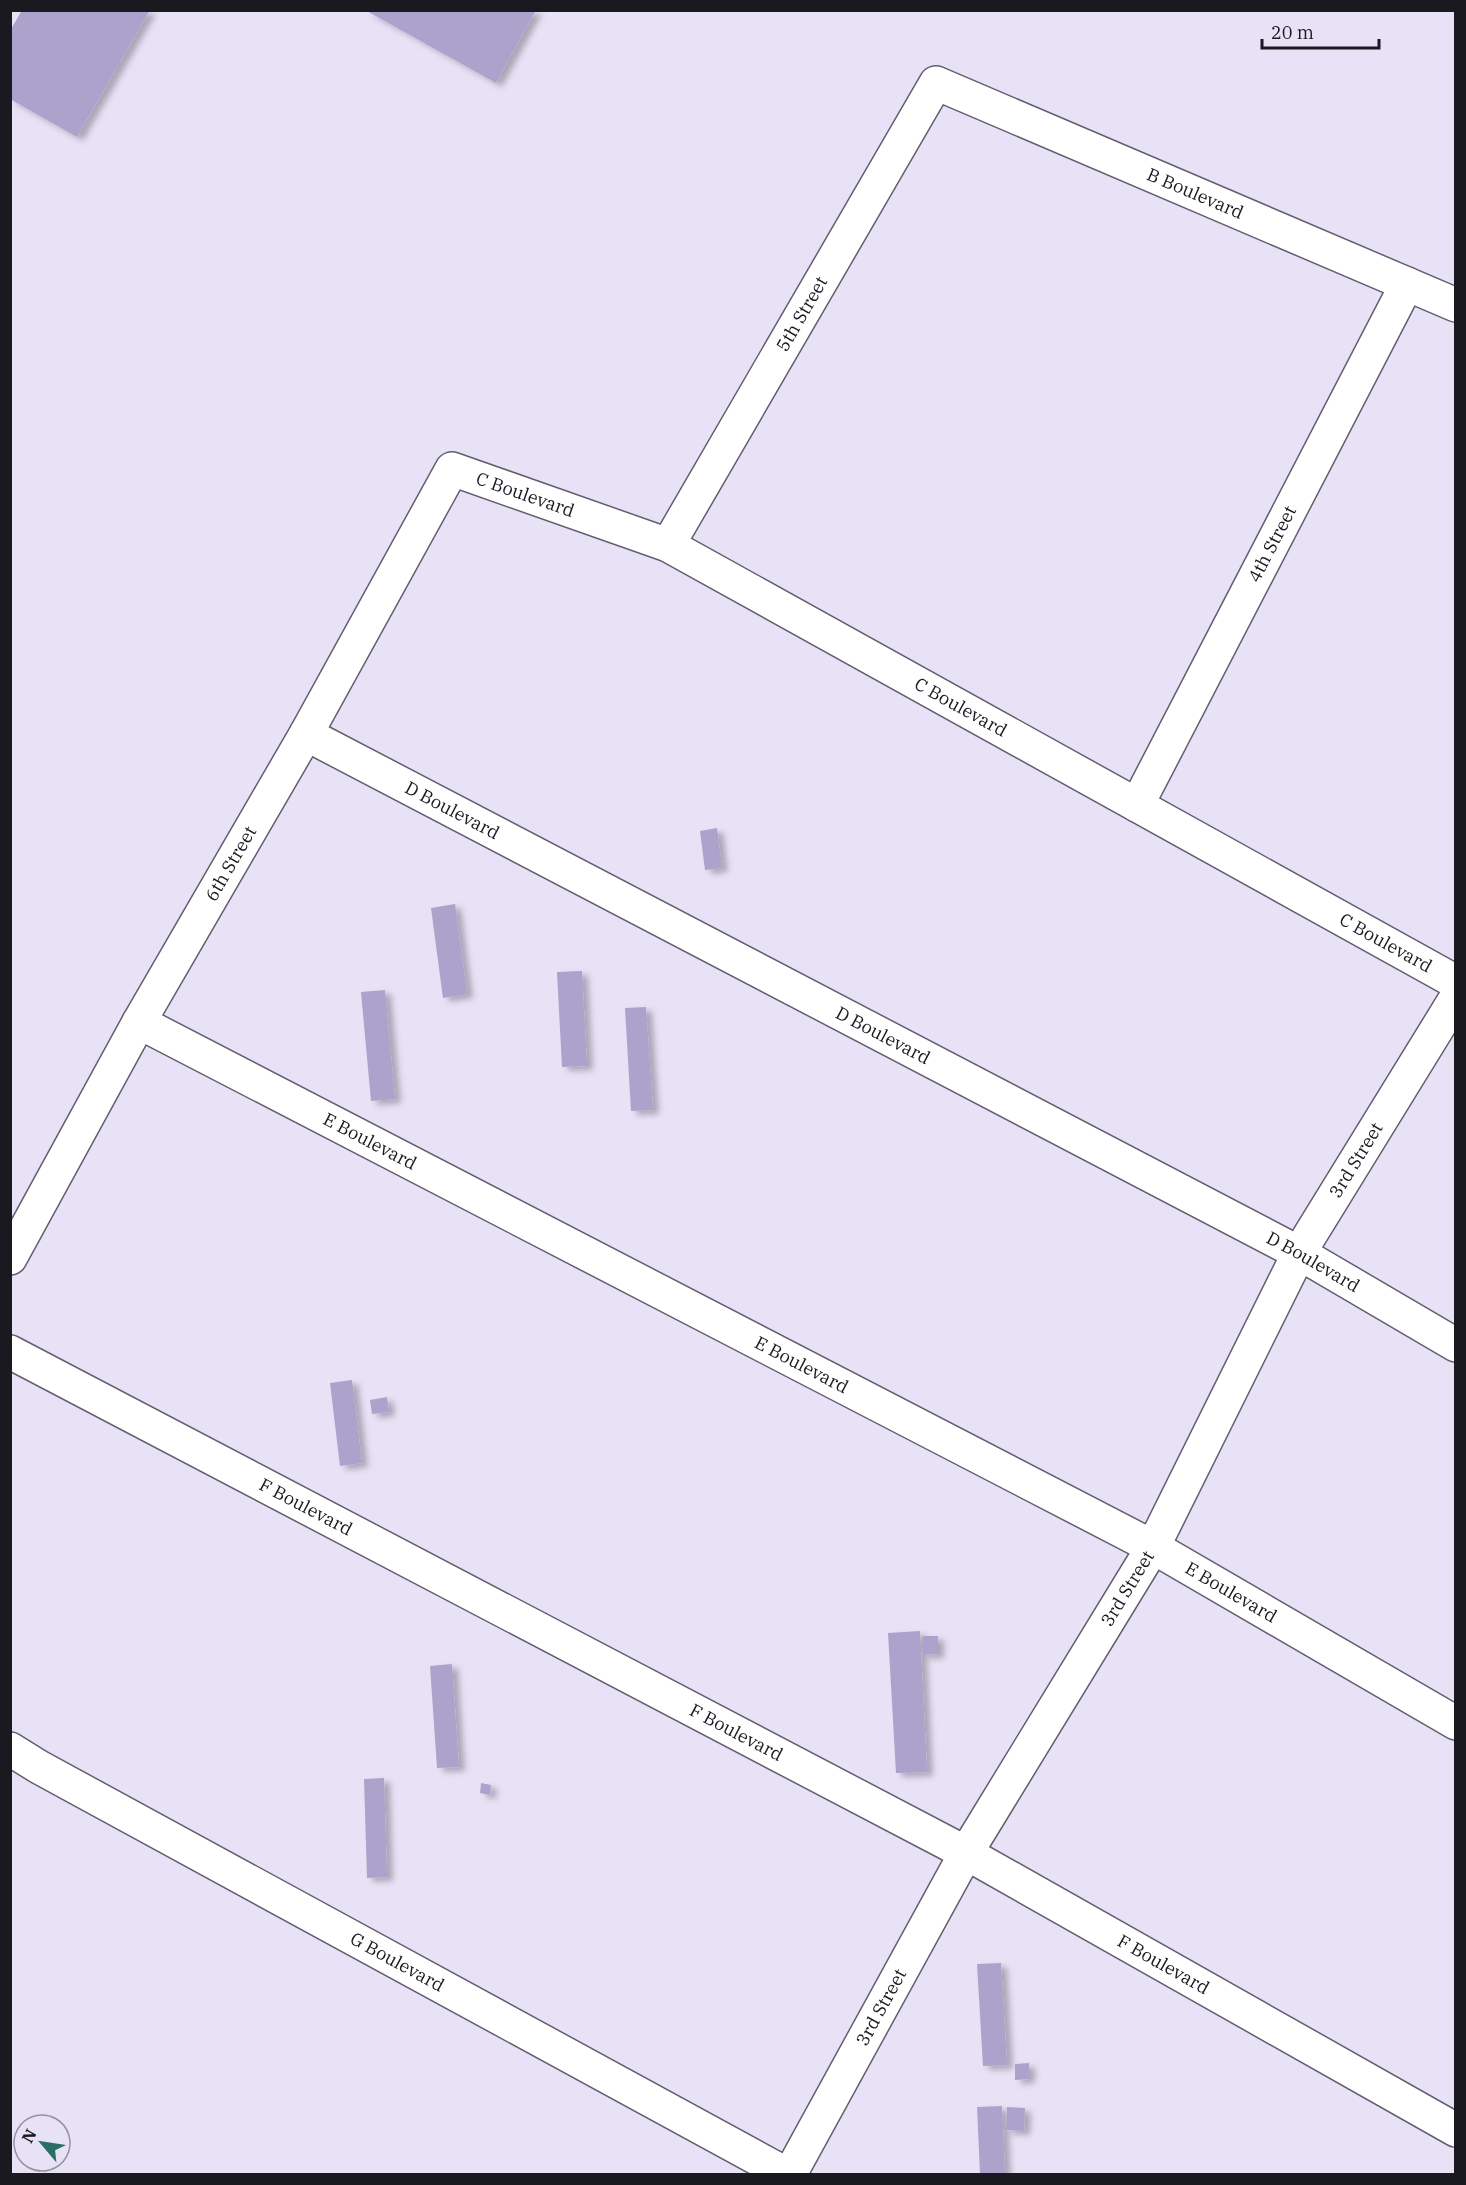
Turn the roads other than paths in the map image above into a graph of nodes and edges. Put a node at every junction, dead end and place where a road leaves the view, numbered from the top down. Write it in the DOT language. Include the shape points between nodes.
graph roads {
  1 [pos="936,83"];
  2 [pos="1407,284"];
  3 [pos="1455,305"];
  4 [pos="452,469"];
  5 [pos="668,545"];
  6 [pos="306,734"];
  7 [pos="1137,805"];
  8 [pos="1455,982"];
  9 [pos="1455,998"];
  10 [pos="138,1022"];
  11 [pos="1299,1253"];
  12 [pos="10,1258"];
  13 [pos="1455,1345"];
  14 [pos="10,1352"];
  15 [pos="1153,1547"];
  16 [pos="1455,1724"];
  17 [pos="10,1749"];
  18 [pos="966,1853"];
  19 [pos="1455,2130"];
  20 [pos="788,2175"];
  1 -- 2 [label="street, B Boulevard"];
  1 -- 5 [label="street, 5th Street"];
  2 -- 3 [label="street, B Boulevard"];
  2 -- 7 [label="street, 4th Street"];
  4 -- 5 [label="street, C Boulevard"];
  4 -- 6 [label="street, 6th Street"];
  5 -- 7 [label="street, C Boulevard"];
  6 -- 10 [label="street, 6th Street"];
  6 -- 11 [label="street, D Boulevard"];
  7 -- 8 [label="street, C Boulevard"];
  9 -- 11 [label="street, 3rd Street"];
  10 -- 12 [label="street, 6th Street"];
  10 -- 15 [label="street, E Boulevard"];
  11 -- 13 [label="street, D Boulevard"];
  11 -- 15 [label="street, 3rd Street"];
  14 -- 18 [label="street, F Boulevard"];
  15 -- 16 [label="street, E Boulevard"];
  15 -- 18 [label="street, 3rd Street"];
  17 -- 20 [label="street, G Boulevard"];
  18 -- 19 [label="street, F Boulevard"];
  18 -- 20 [label="street, 3rd Street"];
}
